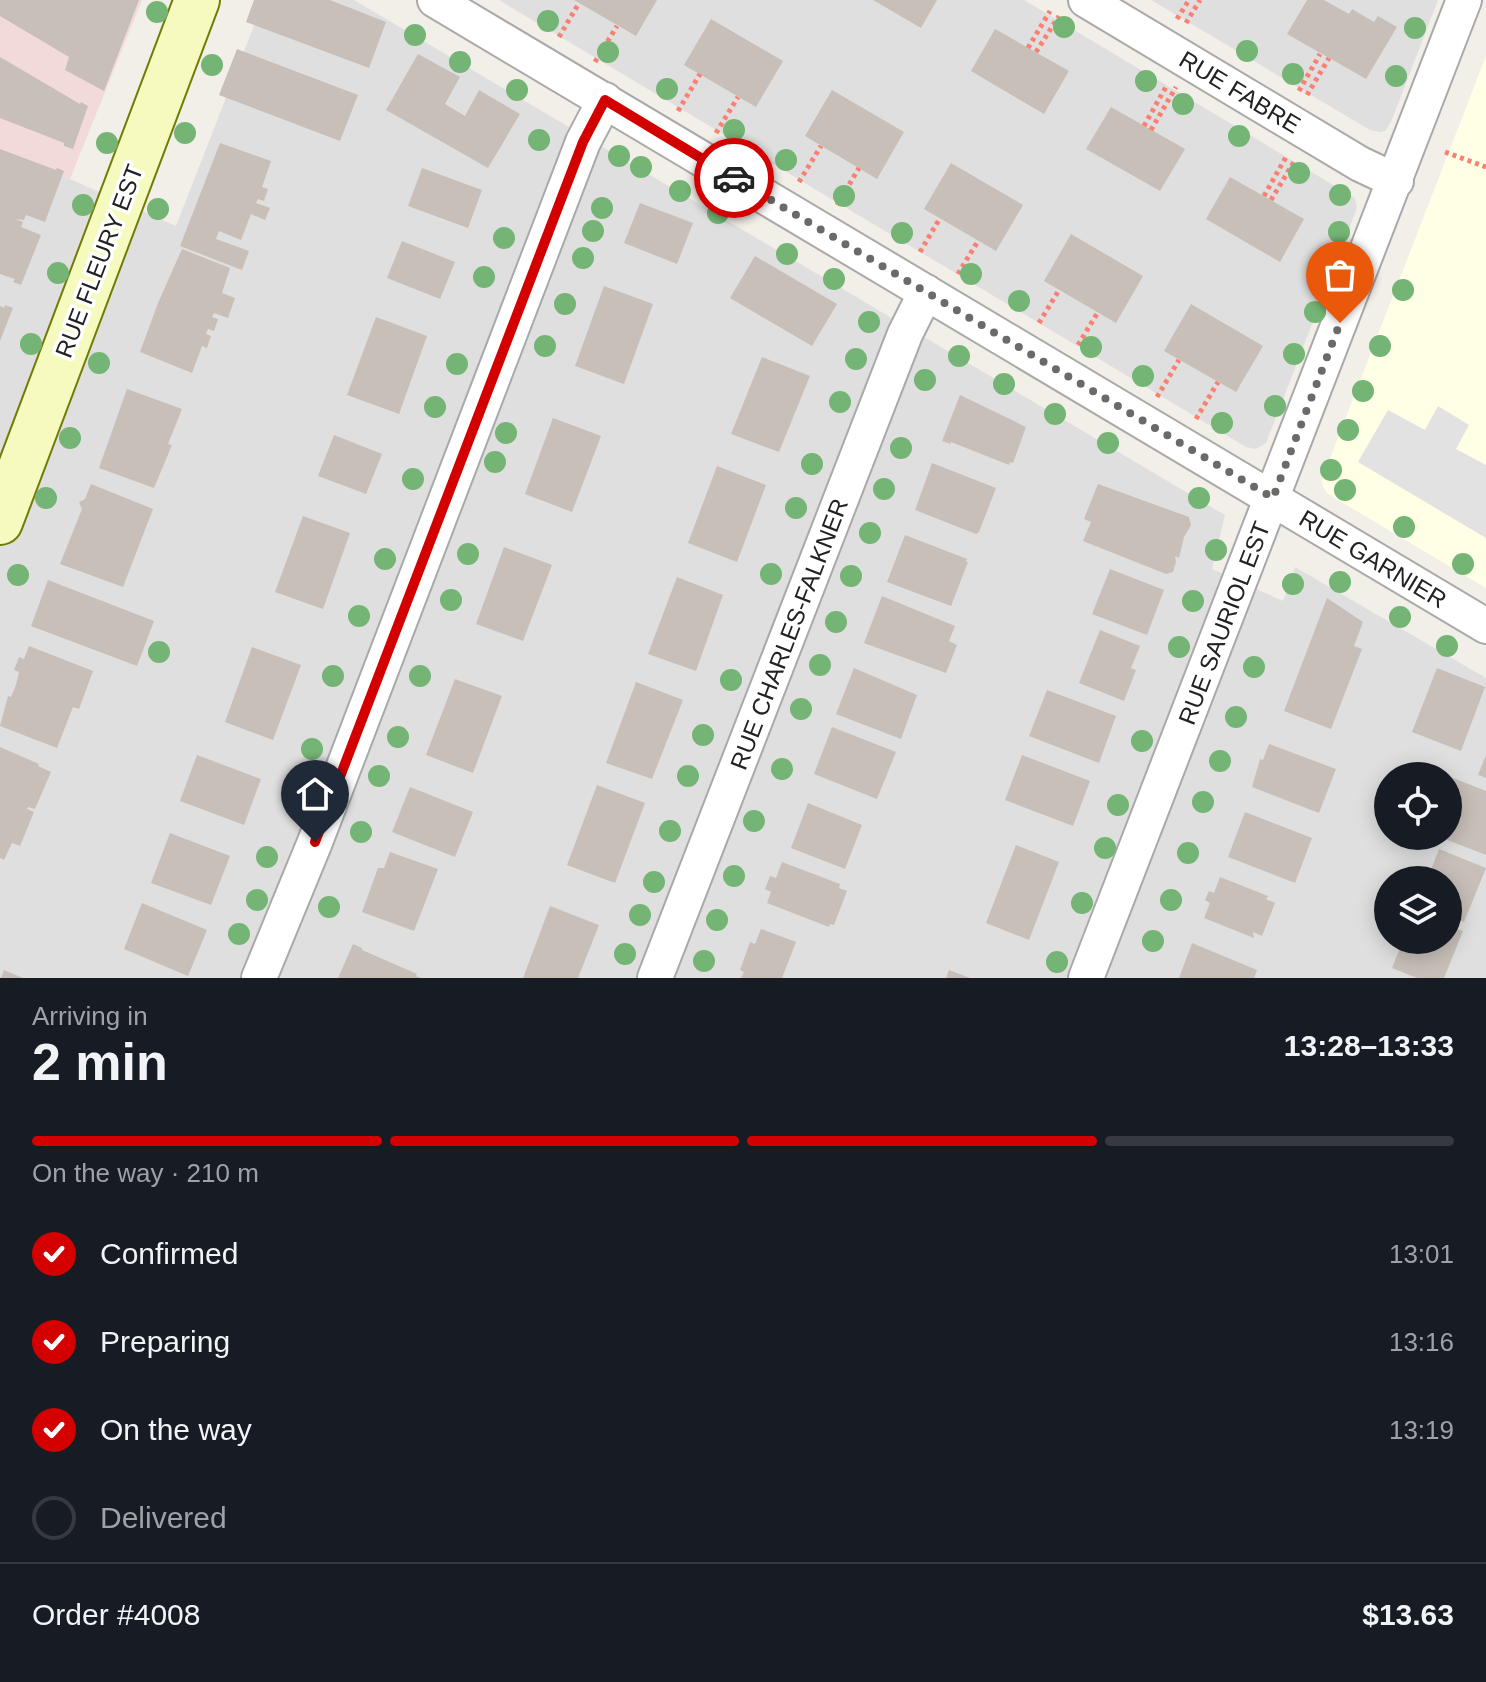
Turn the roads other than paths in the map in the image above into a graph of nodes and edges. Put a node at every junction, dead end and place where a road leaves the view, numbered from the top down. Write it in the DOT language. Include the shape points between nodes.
graph roads {
  1 [pos="197,0"];
  2 [pos="435,0"];
  3 [pos="1464,0"];
  4 [pos="1072,8"];
  5 [pos="605,100"];
  6 [pos="1396,181"];
  7 [pos="941,285"];
  8 [pos="1273,498"];
  9 [pos="0,522"];
  10 [pos="1486,626"];
  11 [pos="259,978"];
  12 [pos="655,978"];
  13 [pos="1086,978"];
  1 -- 9 [label="street, RUE FLEURY EST"];
  2 -- 5 [label="street, RUE GARNIER"];
  3 -- 6 [label="street, RUE SAURIOL EST"];
  4 -- 6 [label="street, RUE FABRE"];
  5 -- 7 [label="street, RUE GARNIER"];
  5 -- 11 [label="street" via="583,142"];
  6 -- 8 [label="street, RUE SAURIOL EST"];
  7 -- 8 [label="street, RUE GARNIER"];
  7 -- 12 [label="street, RUE CHARLES-FALKNER" via="905,334"];
  8 -- 10 [label="street, RUE GARNIER"];
  8 -- 13 [label="street, RUE SAURIOL EST"];
}
